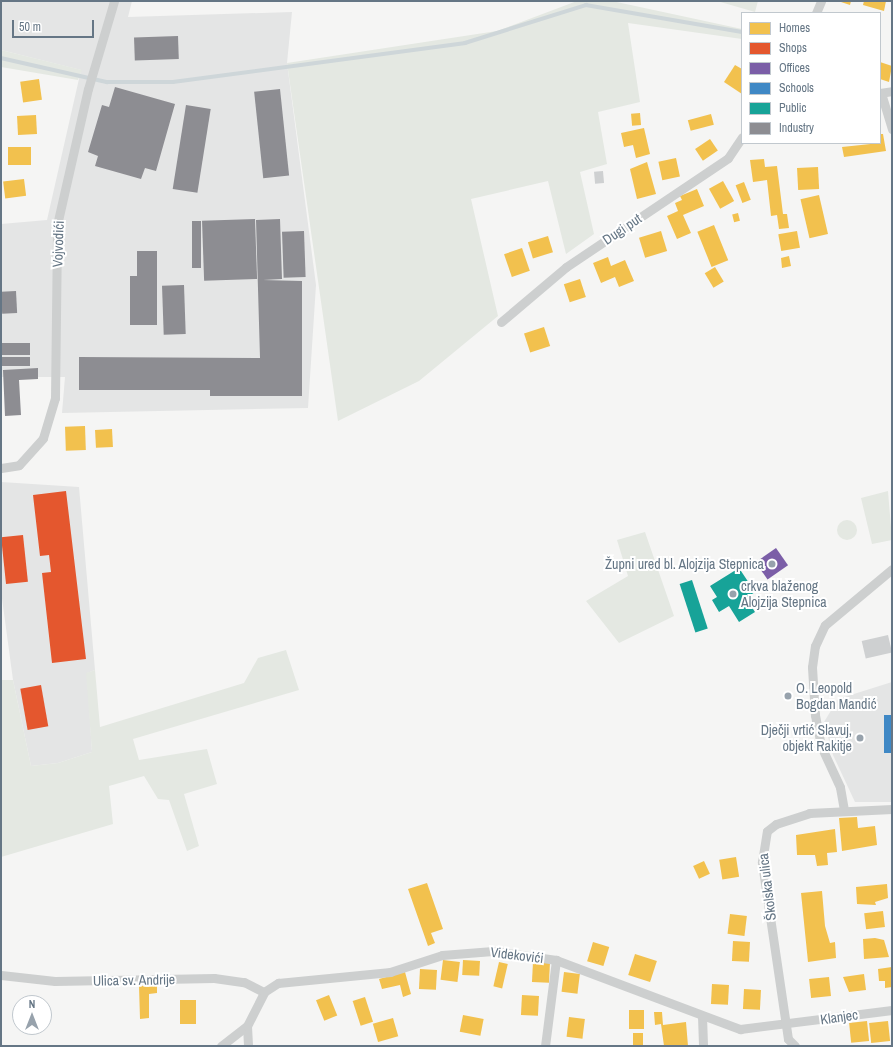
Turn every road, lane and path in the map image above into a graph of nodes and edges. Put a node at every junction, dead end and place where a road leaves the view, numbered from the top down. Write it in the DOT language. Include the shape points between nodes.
graph roads {
  1 [pos="114,1"];
  2 [pos="821,1"];
  3 [pos="816,12"];
  4 [pos="892,91"];
  5 [pos="881,93"];
  6 [pos="881,96"];
  7 [pos="892,129"];
  8 [pos="741,138"];
  9 [pos="501,322"];
  10 [pos="1,468"];
  11 [pos="892,569"];
  12 [pos="892,809"];
  13 [pos="844,810"];
  14 [pos="556,960"];
  15 [pos="1,975"];
  16 [pos="264,992"];
  17 [pos="892,1010"];
  18 [pos="702,1016"];
  19 [pos="786,1025"];
  20 [pos="247,1026"];
  21 [pos="221,1046"];
  22 [pos="248,1046"];
  23 [pos="545,1046"];
  24 [pos="703,1046"];
  25 [pos="795,1046"];
  1 -- 10 [label="street, Vojvodići" via="88,89 57,225 55,398 43,438 19,465"];
  2 -- 3 [label="street"];
  4 -- 5 [label="street"];
  6 -- 7 [label="street"];
  8 -- 9 [label="street, Dugi put" via="728,158 566,267"];
  11 -- 13 [label="street" via="825,626 815,646 812,667 815,715 821,746 840,787"];
  12 -- 13 [label="street, Školska ulica"];
  13 -- 19 [label="street, Školska ulica" via="809,814 776,824 767,831 762,845"];
  14 -- 16 [label="street, Videkovići" via="493,951 442,955 390,972 278,983"];
  14 -- 18 [label="street, Videkovići"];
  14 -- 23 [label="street"];
  15 -- 16 [label="street, Ulica sv. Andrije" via="55,981 214,978 244,982"];
  16 -- 20 [label="street"];
  17 -- 19 [label="street, Klanjec"];
  18 -- 19 [label="street, Videkovići" via="740,1029"];
  18 -- 24 [label="street"];
  19 -- 25 [label="street" via="788,1039"];
  20 -- 21 [label="street"];
  20 -- 22 [label="street"];
}
